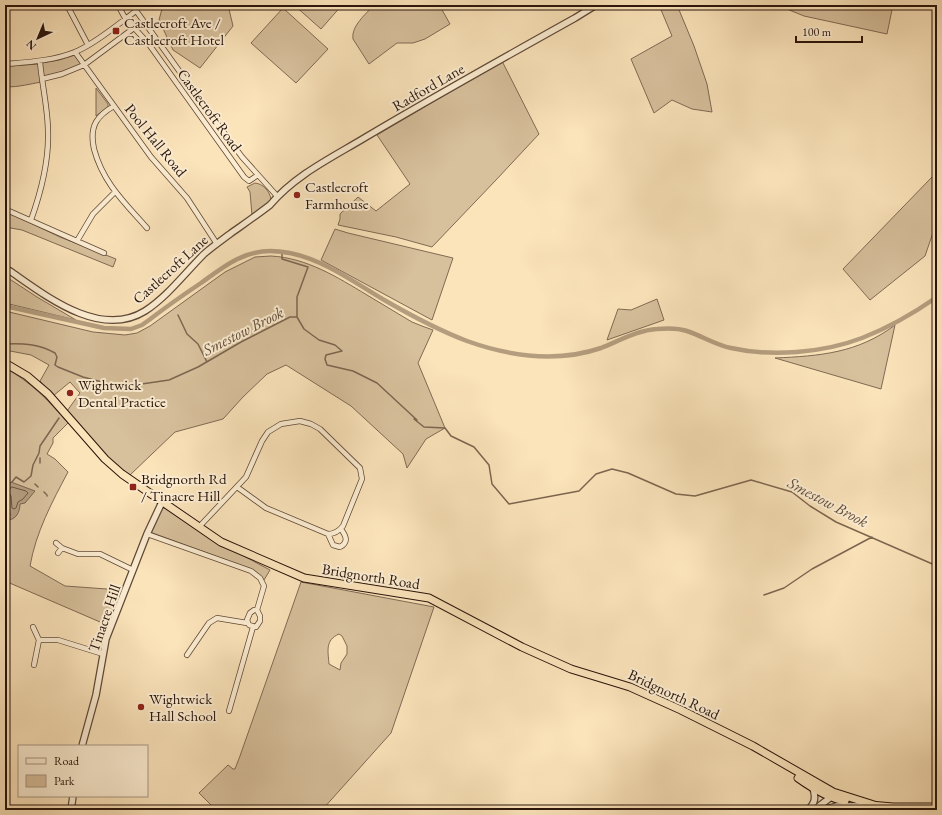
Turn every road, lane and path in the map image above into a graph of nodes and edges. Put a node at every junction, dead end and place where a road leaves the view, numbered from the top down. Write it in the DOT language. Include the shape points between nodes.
graph roads {
  1 [pos="67,5"];
  2 [pos="118,5"];
  3 [pos="132,5"];
  4 [pos="596,5"];
  5 [pos="136,11"];
  6 [pos="125,18"];
  7 [pos="134,28"];
  8 [pos="88,45"];
  9 [pos="75,52"];
  10 [pos="40,62"];
  11 [pos="5,64"];
  12 [pos="84,65"];
  13 [pos="42,79"];
  14 [pos="114,106"];
  15 [pos="258,175"];
  16 [pos="115,192"];
  17 [pos="277,196"];
  18 [pos="9,211"];
  19 [pos="31,220"];
  20 [pos="147,228"];
  21 [pos="77,241"];
  22 [pos="217,244"];
  23 [pos="104,253"];
  24 [pos="5,269"];
  25 [pos="5,363"];
  26 [pos="236,487"];
  27 [pos="162,502"];
  28 [pos="199,527"];
  29 [pos="341,529"];
  30 [pos="147,534"];
  31 [pos="328,534"];
  32 [pos="56,543"];
  33 [pos="62,548"];
  34 [pos="58,553"];
  35 [pos="133,570"];
  36 [pos="257,610"];
  37 [pos="247,623"];
  38 [pos="33,627"];
  39 [pos="253,627"];
  40 [pos="39,640"];
  41 [pos="103,654"];
  42 [pos="187,655"];
  43 [pos="34,665"];
  44 [pos="229,710"];
  45 [pos="82,745"];
  46 [pos="770,757"];
  47 [pos="813,788"];
  48 [pos="832,795"];
  49 [pos="73,797"];
  50 [pos="874,806"];
  51 [pos="937,807"];
  52 [pos="71,810"];
  53 [pos="808,810"];
  54 [pos="814,810"];
  55 [pos="823,810"];
  1 -- 8 [label="street"];
  2 -- 6 [label="street, Castlecroft Road"];
  3 -- 5 [label="street, Castlecroft Road"];
  4 -- 17 [label="street, Radford Lane" via="309,171"];
  5 -- 6 [label="street"];
  5 -- 15 [label="street, Castlecroft Road" via="212,117"];
  6 -- 7 [label="street, Castlecroft Road"];
  6 -- 8 [label="street"];
  7 -- 12 [label="street"];
  7 -- 15 [label="street, Castlecroft Road" via="148,43 246,180"];
  8 -- 9 [label="street"];
  9 -- 10 [label="street"];
  9 -- 12 [label="street, Pool Hall Road"];
  10 -- 11 [label="street"];
  10 -- 13 [label="street"];
  12 -- 13 [label="street"];
  12 -- 14 [label="street, Pool Hall Road"];
  13 -- 19 [label="street" via="48,132 47,148 38,201"];
  14 -- 16 [label="street" via="99,118 92,134 102,173"];
  14 -- 22 [label="street, Pool Hall Road" via="151,157 187,198"];
  15 -- 17 [label="street, Castlecroft Road"];
  16 -- 20 [label="street"];
  16 -- 21 [label="street" via="92,214"];
  17 -- 22 [label="street, Castlecroft Lane" via="270,205"];
  18 -- 19 [label="street"];
  19 -- 21 [label="street"];
  21 -- 23 [label="street"];
  22 -- 24 [label="street, Castlecroft Lane" via="152,306 137,315 121,320 93,317 60,305"];
  25 -- 27 [label="highway, Bridgnorth Road" via="48,394 114,468"];
  26 -- 28 [label="street"];
  26 -- 29 [label="street" via="249,473 268,432 290,422 311,424 320,429 362,472 362,479"];
  26 -- 31 [label="street" via="266,508"];
  27 -- 28 [label="highway, Bridgnorth Road"];
  27 -- 30 [label="street, Tinacre Hill"];
  28 -- 46 [label="highway, Bridgnorth Road" via="221,542 304,578 429,598 522,648 644,693"];
  29 -- 31 [label="street"];
  29 -- 31 [label="street" via="346,541 340,547 333,545"];
  30 -- 35 [label="street, Tinacre Hill"];
  30 -- 36 [label="street" via="251,572 260,578 264,586"];
  32 -- 33 [label="street"];
  33 -- 34 [label="street"];
  33 -- 35 [label="street" via="78,554 100,554"];
  35 -- 41 [label="street, Tinacre Hill" via="106,639"];
  36 -- 37 [label="street" via="250,612"];
  36 -- 39 [label="street" via="260,621"];
  37 -- 39 [label="street"];
  37 -- 42 [label="street" via="217,618 213,620"];
  38 -- 40 [label="street"];
  39 -- 44 [label="street"];
  40 -- 41 [label="street" via="58,640"];
  40 -- 43 [label="street"];
  41 -- 45 [label="street, Tinacre Hill" via="96,695"];
  46 -- 47 [label="highway, Bridgnorth Road"];
  46 -- 48 [label="highway, Bridgnorth Road"];
  47 -- 48 [label="highway, Bridgnorth Road"];
  47 -- 53 [label="street" via="815,801"];
  48 -- 50 [label="highway, Bridgnorth Road"];
  48 -- 54 [label="street"];
  49 -- 52 [label="street"];
  50 -- 51 [label="highway, Bridgnorth Road"];
  50 -- 55 [label="street" via="836,806"];
}
